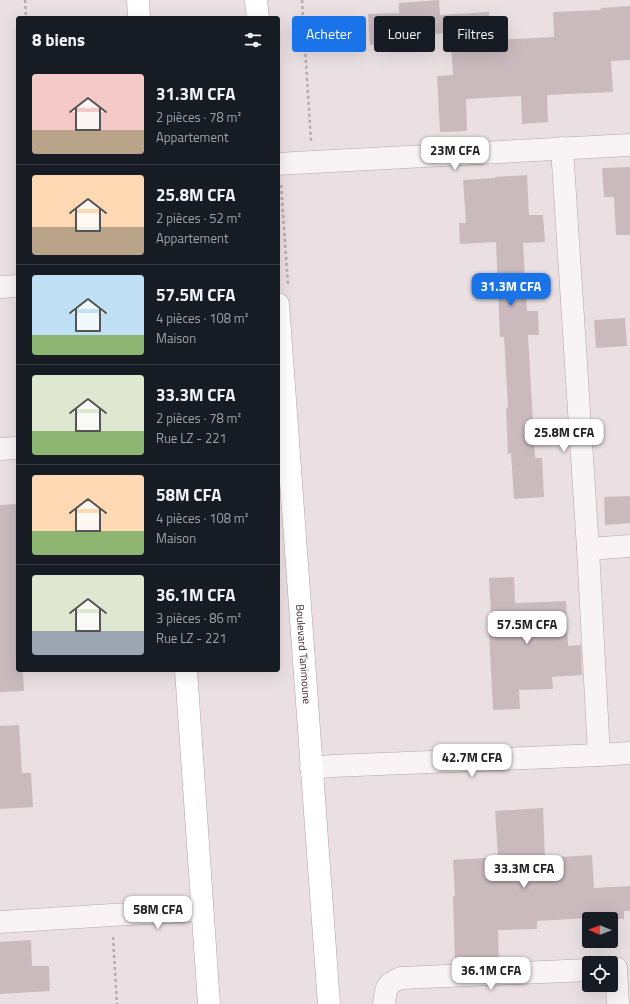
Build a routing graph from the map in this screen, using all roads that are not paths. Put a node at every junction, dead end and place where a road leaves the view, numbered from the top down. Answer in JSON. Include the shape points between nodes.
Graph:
{"nodes":[{"id":1,"x":138,"y":0,"type":"edge"},
{"id":2,"x":256,"y":0,"type":"edge"},
{"id":3,"x":139,"y":16,"type":"edge"},
{"id":4,"x":258,"y":16,"type":"edge"},
{"id":5,"x":630,"y":146,"type":"edge"},
{"id":6,"x":562,"y":148,"type":"junction"},
{"id":7,"x":280,"y":164,"type":"edge"},
{"id":8,"x":16,"y":286,"type":"edge"},
{"id":9,"x":0,"y":287,"type":"edge"},
{"id":10,"x":280,"y":332,"type":"edge"},
{"id":11,"x":16,"y":448,"type":"edge"},
{"id":12,"x":0,"y":449,"type":"edge"},
{"id":13,"x":630,"y":546,"type":"edge"},
{"id":14,"x":588,"y":549,"type":"junction"},
{"id":15,"x":186,"y":672,"type":"edge"},
{"id":16,"x":630,"y":753,"type":"edge"},
{"id":17,"x":599,"y":755,"type":"junction"},
{"id":18,"x":311,"y":768,"type":"junction"},
{"id":19,"x":202,"y":910,"type":"junction"},
{"id":20,"x":0,"y":922,"type":"edge"},
{"id":21,"x":619,"y":968,"type":"edge"},
{"id":22,"x":582,"y":970,"type":"edge"},
{"id":23,"x":209,"y":1004,"type":"edge"},
{"id":24,"x":329,"y":1004,"type":"edge"},
{"id":25,"x":384,"y":1004,"type":"edge"},
{"id":26,"x":618,"y":1004,"type":"edge"}],
"edges":[{"from":1,"to":3,"type":"main road"},
{"from":2,"to":4,"type":"main road"},
{"from":5,"to":6,"type":"street"},
{"from":6,"to":7,"type":"street"},
{"from":6,"to":14,"type":"street"},
{"from":8,"to":9,"type":"street"},
{"from":10,"to":18,"type":"main road","name":"Boulevard Tanimoune"},
{"from":11,"to":12,"type":"street"},
{"from":13,"to":14,"type":"street"},
{"from":14,"to":17,"type":"street"},
{"from":15,"to":19,"type":"main road"},
{"from":16,"to":17,"type":"street"},
{"from":17,"to":18,"type":"street"},
{"from":18,"to":24,"type":"main road","name":"Boulevard Tanimoune"},
{"from":19,"to":20,"type":"street"},
{"from":19,"to":23,"type":"main road"},
{"from":21,"to":26,"type":"street"},
{"from":22,"to":25,"type":"street","via":[[400,978],[392,982],[386,990]]}]}
